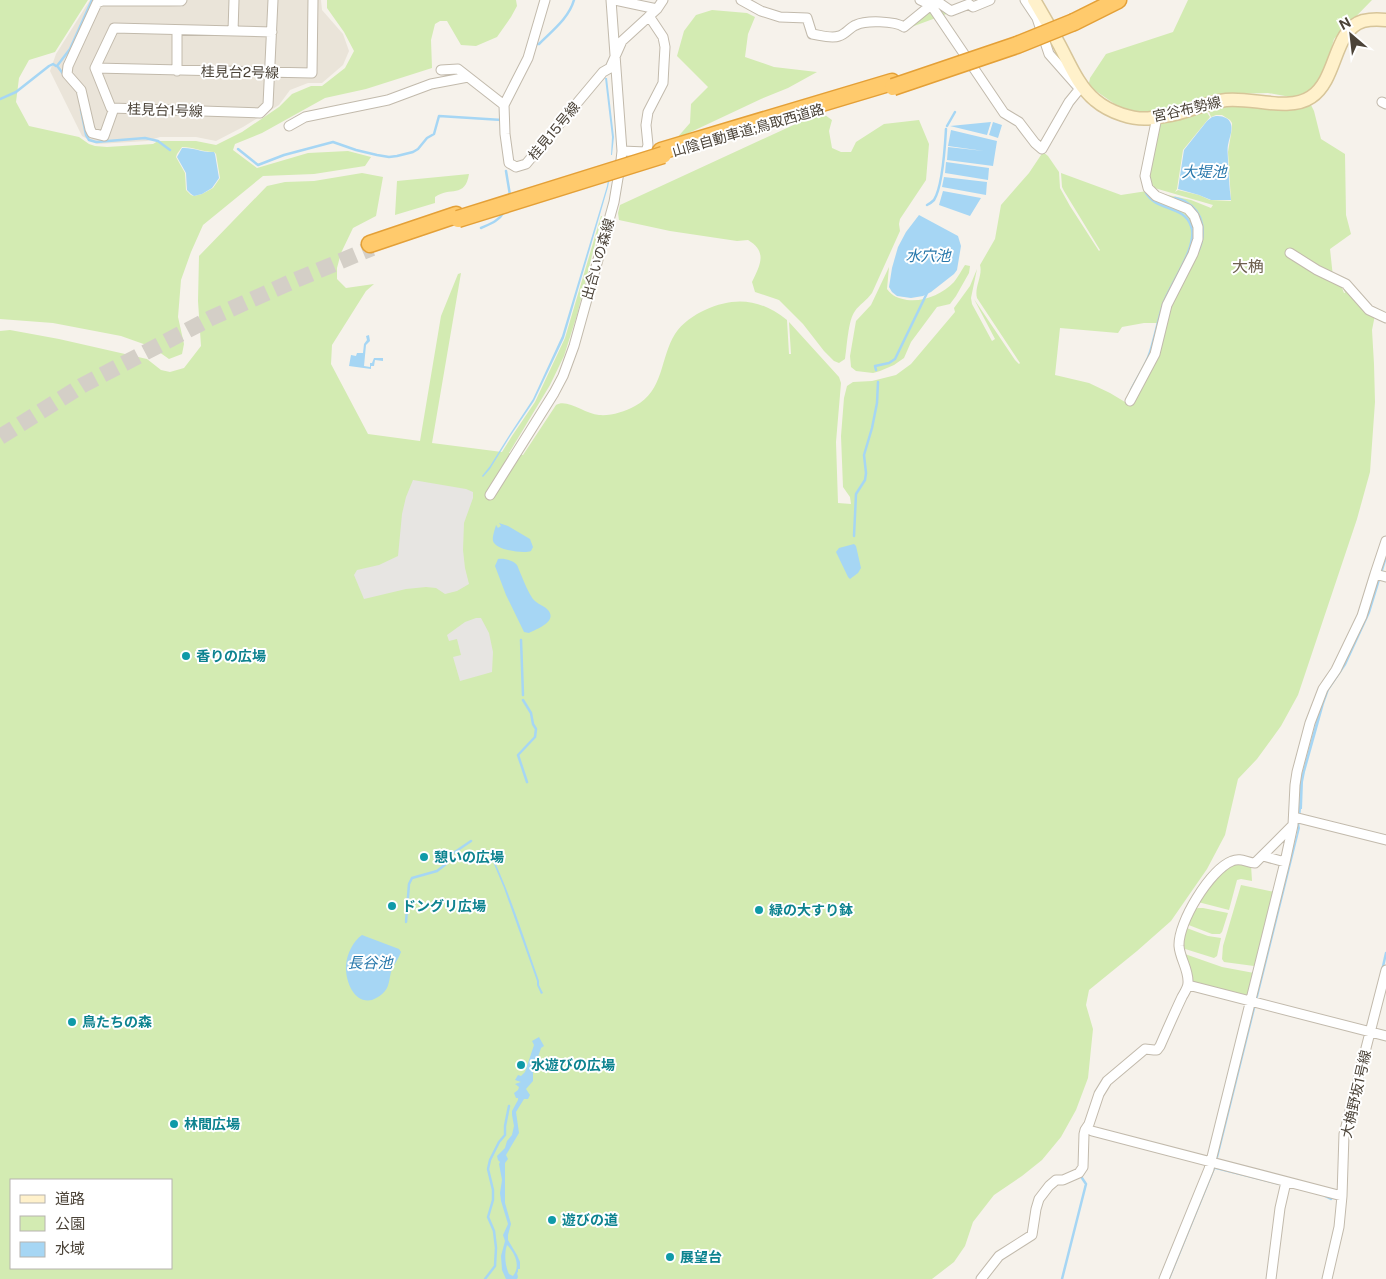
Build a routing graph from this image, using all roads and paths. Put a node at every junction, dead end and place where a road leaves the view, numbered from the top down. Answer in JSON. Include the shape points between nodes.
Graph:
{"nodes":[{"id":1,"x":182,"y":0,"type":"edge"},
{"id":2,"x":234,"y":0,"type":"edge"},
{"id":3,"x":273,"y":0,"type":"edge"},
{"id":4,"x":313,"y":0,"type":"edge"},
{"id":5,"x":545,"y":0,"type":"edge"},
{"id":6,"x":611,"y":0,"type":"edge"},
{"id":7,"x":616,"y":0,"type":"edge"},
{"id":8,"x":663,"y":0,"type":"edge"},
{"id":9,"x":742,"y":0,"type":"edge"},
{"id":10,"x":920,"y":0,"type":"edge"},
{"id":11,"x":990,"y":0,"type":"edge"},
{"id":12,"x":1025,"y":0,"type":"edge"},
{"id":13,"x":1034,"y":0,"type":"edge"},
{"id":14,"x":1107,"y":0,"type":"edge"},
{"id":15,"x":1118,"y":0,"type":"edge"},
{"id":16,"x":936,"y":3,"type":"edge"},
{"id":17,"x":657,"y":9,"type":"junction"},
{"id":18,"x":649,"y":16,"type":"junction"},
{"id":19,"x":1073,"y":19,"type":"junction"},
{"id":20,"x":1386,"y":20,"type":"edge"},
{"id":21,"x":177,"y":30,"type":"junction"},
{"id":22,"x":233,"y":31,"type":"junction"},
{"id":23,"x":272,"y":32,"type":"junction"},
{"id":24,"x":614,"y":58,"type":"junction"},
{"id":25,"x":95,"y":68,"type":"junction"},
{"id":26,"x":441,"y":70,"type":"dead end"},
{"id":27,"x":176,"y":71,"type":"junction"},
{"id":28,"x":270,"y":73,"type":"junction"},
{"id":29,"x":468,"y":77,"type":"junction"},
{"id":30,"x":1081,"y":88,"type":"junction"},
{"id":31,"x":504,"y":105,"type":"junction"},
{"id":32,"x":114,"y":108,"type":"junction"},
{"id":33,"x":1157,"y":117,"type":"junction"},
{"id":34,"x":289,"y":126,"type":"dead end"},
{"id":35,"x":622,"y":151,"type":"junction"},
{"id":36,"x":657,"y":153,"type":"junction"},
{"id":37,"x":371,"y":246,"type":"tunnel mouth"},
{"id":38,"x":1290,"y":253,"type":"dead end"},
{"id":39,"x":1340,"y":281,"type":"junction"},
{"id":40,"x":1345,"y":292,"type":"dead end"},
{"id":41,"x":1386,"y":318,"type":"edge"},
{"id":42,"x":1130,"y":401,"type":"dead end"},
{"id":43,"x":490,"y":495,"type":"dead end"},
{"id":44,"x":1386,"y":541,"type":"edge"},
{"id":45,"x":1375,"y":574,"type":"junction"},
{"id":46,"x":1386,"y":576,"type":"edge"},
{"id":47,"x":1293,"y":821,"type":"junction"},
{"id":48,"x":1386,"y":840,"type":"edge"},
{"id":49,"x":1263,"y":856,"type":"junction"},
{"id":50,"x":1285,"y":862,"type":"junction"},
{"id":51,"x":1386,"y":970,"type":"edge"},
{"id":52,"x":1188,"y":985,"type":"junction"},
{"id":53,"x":1251,"y":1001,"type":"junction"},
{"id":54,"x":1371,"y":1032,"type":"junction"},
{"id":55,"x":1386,"y":1036,"type":"edge"},
{"id":56,"x":1092,"y":1131,"type":"dead end"},
{"id":57,"x":1210,"y":1161,"type":"junction"},
{"id":58,"x":1286,"y":1182,"type":"junction"},
{"id":59,"x":1342,"y":1196,"type":"junction"},
{"id":60,"x":981,"y":1279,"type":"edge"},
{"id":61,"x":1164,"y":1279,"type":"edge"},
{"id":62,"x":1271,"y":1279,"type":"edge"},
{"id":63,"x":1327,"y":1279,"type":"edge"}],
"edges":[{"from":1,"to":32,"type":"street","via":[[102,0],[96,3],[67,74],[81,90],[92,133],[104,136]]},
{"from":2,"to":22,"type":"street"},
{"from":3,"to":23,"type":"street","name":"桂見台1号線"},
{"from":4,"to":28,"type":"street","name":"桂見台2号線","via":[[312,74]]},
{"from":5,"to":31,"type":"street","name":"桂見15号線","via":[[528,58]]},
{"from":6,"to":24,"type":"street","name":"出合いの森線"},
{"from":7,"to":17,"type":"street"},
{"from":8,"to":17,"type":"street","name":"桂見15号線"},
{"from":9,"to":16,"type":"street","via":[[780,17],[806,18],[812,34],[837,37],[859,24],[878,22],[904,27]]},
{"from":10,"to":16,"type":"street"},
{"from":11,"to":16,"type":"street","via":[[951,11]]},
{"from":12,"to":30,"type":"street","via":[[1037,18],[1050,54]]},
{"from":13,"to":30,"type":"street","name":"宮谷布勢線"},
{"from":14,"to":19,"type":"highway","name":"山陰自動車道;鳥取西道路"},
{"from":15,"to":19,"type":"highway","name":"山陰自動車道;鳥取西道路"},
{"from":16,"to":30,"type":"street","via":[[1004,113],[1019,122],[1042,149],[1069,102]]},
{"from":17,"to":18,"type":"street","name":"桂見15号線"},
{"from":18,"to":24,"type":"street","name":"桂見15号線","via":[[622,41]]},
{"from":18,"to":36,"type":"street","via":[[663,37],[665,47],[663,83],[648,112],[646,125],[648,145]]},
{"from":19,"to":36,"type":"highway","name":"山陰自動車道;鳥取西道路","via":[[892,84]]},
{"from":20,"to":33,"type":"street","name":"宮谷布勢線","via":[[1362,21],[1352,28],[1340,44],[1322,87],[1298,103],[1227,100]]},
{"from":21,"to":22,"type":"street"},
{"from":21,"to":25,"type":"street","via":[[114,28]]},
{"from":21,"to":27,"type":"street"},
{"from":22,"to":23,"type":"street"},
{"from":23,"to":28,"type":"street","name":"桂見台1号線"},
{"from":24,"to":31,"type":"street","name":"桂見15号線","via":[[610,68],[603,72],[526,164],[516,167],[509,163]]},
{"from":24,"to":35,"type":"street","name":"出合いの森線"},
{"from":25,"to":27,"type":"street","name":"桂見台2号線"},
{"from":25,"to":32,"type":"street","name":"桂見台1号線","via":[[111,108]]},
{"from":26,"to":29,"type":"street","via":[[458,69]]},
{"from":27,"to":28,"type":"street","name":"桂見台2号線"},
{"from":28,"to":32,"type":"street","name":"桂見台1号線","via":[[268,105],[260,113]]},
{"from":29,"to":31,"type":"street"},
{"from":29,"to":34,"type":"street","via":[[431,84],[388,100],[305,117]]},
{"from":30,"to":33,"type":"street","name":"宮谷布勢線","via":[[1094,100],[1116,112],[1141,118]]},
{"from":33,"to":42,"type":"street","via":[[1145,176],[1148,188],[1156,196],[1188,209],[1198,227],[1198,239],[1167,305],[1155,354]]},
{"from":35,"to":36,"type":"street"},
{"from":35,"to":43,"type":"street","name":"出合いの森線","via":[[614,202],[563,376]]},
{"from":36,"to":37,"type":"highway","name":"山陰自動車道;鳥取西道路","bridge":true},
{"from":38,"to":39,"type":"street"},
{"from":39,"to":40,"type":"street"},
{"from":39,"to":41,"type":"street","via":[[1369,310]]},
{"from":44,"to":45,"type":"street"},
{"from":45,"to":46,"type":"street"},
{"from":45,"to":47,"type":"street","via":[[1362,616],[1317,702],[1297,772]]},
{"from":47,"to":48,"type":"street"},
{"from":47,"to":49,"type":"street"},
{"from":47,"to":50,"type":"street"},
{"from":49,"to":50,"type":"street"},
{"from":49,"to":52,"type":"street","via":[[1255,863],[1239,859],[1226,864],[1212,877],[1187,915],[1179,945]]},
{"from":50,"to":53,"type":"street"},
{"from":51,"to":54,"type":"street","name":"大桷野坂1号線"},
{"from":52,"to":53,"type":"street"},
{"from":52,"to":60,"type":"street","via":[[1157,1050],[1145,1049],[1107,1081],[1099,1094],[1085,1130],[1080,1173],[1052,1183],[1039,1200],[1032,1235],[999,1256]]},
{"from":53,"to":54,"type":"street"},
{"from":53,"to":57,"type":"street"},
{"from":54,"to":55,"type":"street"},
{"from":54,"to":59,"type":"street","name":"大桷野坂1号線","via":[[1344,1134]]},
{"from":56,"to":57,"type":"street"},
{"from":57,"to":58,"type":"street"},
{"from":57,"to":61,"type":"street"},
{"from":58,"to":59,"type":"street"},
{"from":58,"to":62,"type":"street"},
{"from":59,"to":63,"type":"street","name":"大桷野坂1号線","via":[[1339,1227]]}]}
